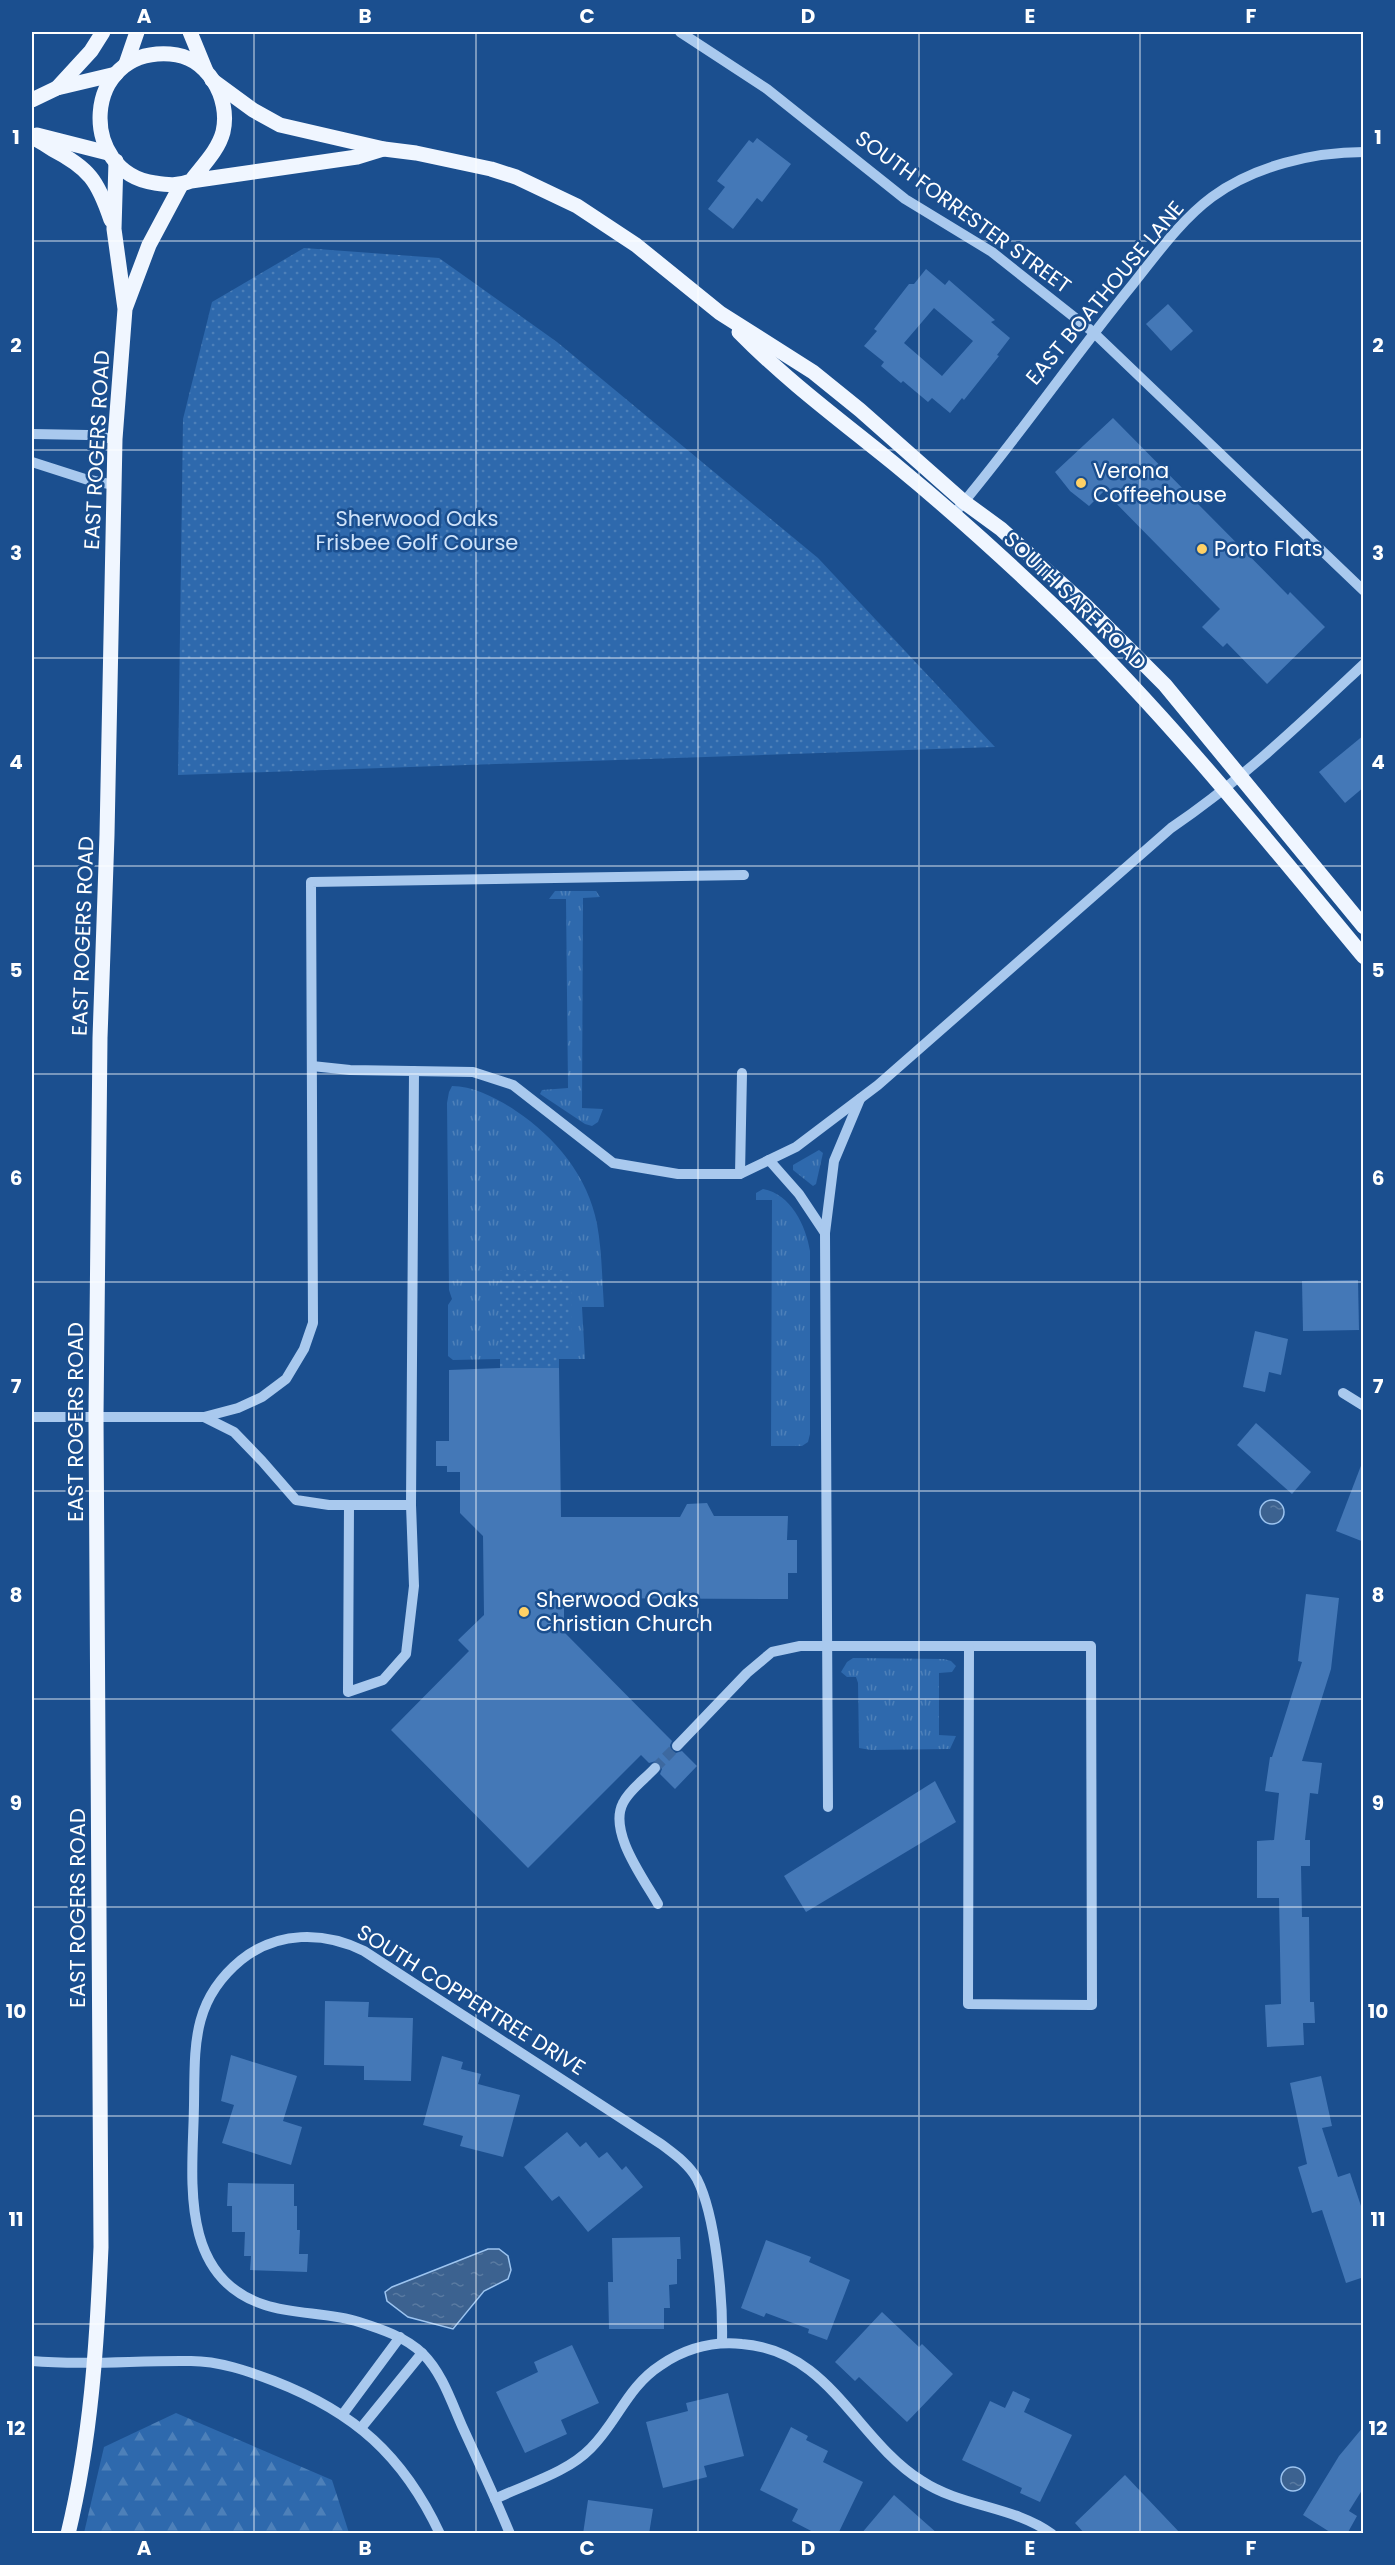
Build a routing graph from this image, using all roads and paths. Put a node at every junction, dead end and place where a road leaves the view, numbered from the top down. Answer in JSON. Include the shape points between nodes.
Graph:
{"nodes":[{"id":1,"x":103,"y":32,"type":"edge"},
{"id":2,"x":137,"y":32,"type":"edge"},
{"id":3,"x":190,"y":32,"type":"edge"},
{"id":4,"x":680,"y":32,"type":"edge"},
{"id":5,"x":121,"y":69,"type":"junction"},
{"id":6,"x":209,"y":75,"type":"junction"},
{"id":7,"x":57,"y":88,"type":"junction"},
{"id":8,"x":32,"y":100,"type":"edge"},
{"id":9,"x":32,"y":136,"type":"edge"},
{"id":10,"x":384,"y":149,"type":"junction"},
{"id":11,"x":1364,"y":152,"type":"edge"},
{"id":12,"x":112,"y":157,"type":"junction"},
{"id":13,"x":186,"y":183,"type":"junction"},
{"id":14,"x":114,"y":229,"type":"junction"},
{"id":15,"x":125,"y":309,"type":"junction"},
{"id":16,"x":720,"y":313,"type":"junction"},
{"id":17,"x":1094,"y":332,"type":"junction"},
{"id":18,"x":32,"y":434,"type":"edge"},
{"id":19,"x":115,"y":439,"type":"junction"},
{"id":20,"x":32,"y":462,"type":"edge"},
{"id":21,"x":114,"y":485,"type":"junction"},
{"id":22,"x":964,"y":502,"type":"junction"},
{"id":23,"x":953,"y":515,"type":"junction"},
{"id":24,"x":1364,"y":591,"type":"edge"},
{"id":25,"x":1364,"y":664,"type":"edge"},
{"id":26,"x":1240,"y":777,"type":"junction"},
{"id":27,"x":1225,"y":789,"type":"junction"},
{"id":28,"x":744,"y":875,"type":"dead end"},
{"id":29,"x":1364,"y":927,"type":"edge"},
{"id":30,"x":1364,"y":957,"type":"edge"},
{"id":31,"x":312,"y":1066,"type":"junction"},
{"id":32,"x":414,"y":1071,"type":"junction"},
{"id":33,"x":742,"y":1073,"type":"dead end"},
{"id":34,"x":861,"y":1098,"type":"junction"},
{"id":35,"x":769,"y":1160,"type":"junction"},
{"id":36,"x":740,"y":1174,"type":"junction"},
{"id":37,"x":825,"y":1233,"type":"junction"},
{"id":38,"x":1343,"y":1393,"type":"dead end"},
{"id":39,"x":1364,"y":1406,"type":"edge"},
{"id":40,"x":96,"y":1416,"type":"junction"},
{"id":41,"x":32,"y":1417,"type":"edge"},
{"id":42,"x":204,"y":1417,"type":"junction"},
{"id":43,"x":349,"y":1505,"type":"junction"},
{"id":44,"x":411,"y":1505,"type":"junction"},
{"id":45,"x":828,"y":1645,"type":"junction"},
{"id":46,"x":969,"y":1646,"type":"junction"},
{"id":47,"x":677,"y":1746,"type":"tunnel mouth"},
{"id":48,"x":655,"y":1768,"type":"tunnel mouth"},
{"id":49,"x":828,"y":1807,"type":"dead end"},
{"id":50,"x":658,"y":1904,"type":"dead end"},
{"id":51,"x":400,"y":2337,"type":"junction"},
{"id":52,"x":722,"y":2342,"type":"junction"},
{"id":53,"x":422,"y":2353,"type":"junction"},
{"id":54,"x":32,"y":2361,"type":"edge"},
{"id":55,"x":96,"y":2363,"type":"junction"},
{"id":56,"x":343,"y":2414,"type":"junction"},
{"id":57,"x":361,"y":2428,"type":"junction"},
{"id":58,"x":495,"y":2499,"type":"junction"},
{"id":59,"x":68,"y":2534,"type":"edge"},
{"id":60,"x":440,"y":2534,"type":"edge"},
{"id":61,"x":510,"y":2534,"type":"edge"},
{"id":62,"x":1053,"y":2534,"type":"edge"}],
"edges":[{"from":1,"to":7,"type":"main road"},
{"from":2,"to":5,"type":"main road"},
{"from":3,"to":6,"type":"main road"},
{"from":4,"to":17,"type":"street","name":"SOUTH FORRESTER STREET","via":[[767,88],[905,199],[992,252]]},
{"from":5,"to":6,"type":"main road","via":[[141,56],[176,54]]},
{"from":5,"to":7,"type":"main road"},
{"from":5,"to":12,"type":"main road","via":[[102,97],[99,117]]},
{"from":6,"to":10,"type":"main road","name":"SOUTH SARE ROAD","via":[[253,110],[280,124]]},
{"from":6,"to":13,"type":"main road","via":[[222,99],[222,133],[216,148]]},
{"from":7,"to":8,"type":"main road"},
{"from":9,"to":12,"type":"main road"},
{"from":9,"to":14,"type":"main road","via":[[86,170],[102,196]]},
{"from":10,"to":13,"type":"main road","name":"SOUTH SARE ROAD","via":[[357,157]]},
{"from":10,"to":16,"type":"main road","name":"SOUTH SARE ROAD","via":[[491,169],[577,206],[636,245]]},
{"from":11,"to":17,"type":"street","name":"EAST BOATHOUSE LANE","via":[[1302,158],[1246,177],[1212,197],[1178,229]]},
{"from":12,"to":13,"type":"main road","via":[[128,174],[147,182]]},
{"from":12,"to":14,"type":"main road","name":"EAST ROGERS ROAD"},
{"from":13,"to":15,"type":"main road","name":"EAST ROGERS ROAD","via":[[149,245]]},
{"from":14,"to":15,"type":"main road","name":"EAST ROGERS ROAD"},
{"from":15,"to":19,"type":"main road","name":"EAST ROGERS ROAD"},
{"from":16,"to":22,"type":"main road","name":"SOUTH SARE ROAD","via":[[813,372]]},
{"from":16,"to":23,"type":"main road","name":"SOUTH SARE ROAD","via":[[775,368]]},
{"from":17,"to":22,"type":"street","name":"EAST BOATHOUSE LANE"},
{"from":17,"to":24,"type":"street","name":"SOUTH FORRESTER STREET"},
{"from":18,"to":19,"type":"street"},
{"from":19,"to":21,"type":"main road","name":"EAST ROGERS ROAD"},
{"from":20,"to":21,"type":"street"},
{"from":21,"to":40,"type":"main road","name":"EAST ROGERS ROAD","via":[[100,1038]]},
{"from":22,"to":23,"type":"street","name":"EAST BOATHOUSE LANE"},
{"from":22,"to":26,"type":"main road","name":"SOUTH SARE ROAD","via":[[1001,529],[1086,606],[1157,677]]},
{"from":23,"to":27,"type":"main road","name":"SOUTH SARE ROAD","via":[[1143,696]]},
{"from":25,"to":26,"type":"street"},
{"from":26,"to":27,"type":"street"},
{"from":26,"to":29,"type":"main road","name":"SOUTH SARE ROAD"},
{"from":27,"to":30,"type":"main road","name":"SOUTH SARE ROAD"},
{"from":27,"to":34,"type":"street","via":[[1172,828]]},
{"from":28,"to":31,"type":"street","via":[[311,882]]},
{"from":31,"to":32,"type":"street"},
{"from":31,"to":42,"type":"street","via":[[313,1323],[286,1379],[262,1397]]},
{"from":32,"to":36,"type":"street","via":[[473,1072],[513,1084],[613,1163],[678,1174]]},
{"from":32,"to":44,"type":"street"},
{"from":33,"to":36,"type":"street"},
{"from":34,"to":35,"type":"street","via":[[796,1147]]},
{"from":34,"to":37,"type":"street","via":[[834,1161]]},
{"from":35,"to":36,"type":"street"},
{"from":35,"to":37,"type":"street","via":[[799,1194]]},
{"from":37,"to":45,"type":"street"},
{"from":38,"to":39,"type":"street"},
{"from":40,"to":41,"type":"street"},
{"from":40,"to":42,"type":"street"},
{"from":40,"to":55,"type":"main road","name":"EAST ROGERS ROAD","via":[[101,2247]]},
{"from":42,"to":43,"type":"street","via":[[234,1432],[296,1500]]},
{"from":43,"to":44,"type":"street"},
{"from":43,"to":44,"type":"street","via":[[348,1692],[383,1680],[406,1654],[414,1586]]},
{"from":45,"to":46,"type":"street"},
{"from":45,"to":47,"type":"street","via":[[772,1652]]},
{"from":45,"to":49,"type":"street"},
{"from":46,"to":46,"type":"street","via":[[968,2004],[1092,2005],[1091,1646]]},
{"from":48,"to":50,"type":"street","via":[[623,1802],[618,1824],[627,1851]]},
{"from":51,"to":52,"type":"street","name":"SOUTH COPPERTREE DRIVE","via":[[345,2318],[285,2309],[248,2298],[220,2276],[200,2242],[193,2194],[195,2043],[199,2020],[204,2004],[226,1973],[262,1946],[309,1936],[330,1938],[364,1951],[677,2157],[696,2178],[710,2220],[723,2313]]},
{"from":51,"to":53,"type":"street","name":"SOUTH COPPERTREE DRIVE"},
{"from":51,"to":56,"type":"street"},
{"from":52,"to":58,"type":"street","via":[[691,2349],[661,2364],[634,2386],[603,2435],[580,2458]]},
{"from":52,"to":62,"type":"street","via":[[765,2347],[794,2357],[923,2482],[1017,2516]]},
{"from":53,"to":57,"type":"street"},
{"from":53,"to":58,"type":"street","name":"SOUTH COPPERTREE DRIVE","via":[[443,2382]]},
{"from":54,"to":55,"type":"street"},
{"from":55,"to":56,"type":"street","via":[[193,2361],[227,2366],[309,2395]]},
{"from":55,"to":59,"type":"main road","name":"EAST ROGERS ROAD","via":[[82,2469]]},
{"from":56,"to":57,"type":"street"},
{"from":57,"to":60,"type":"street","via":[[400,2468]]},
{"from":58,"to":61,"type":"street","name":"SOUTH COPPERTREE DRIVE"}]}
